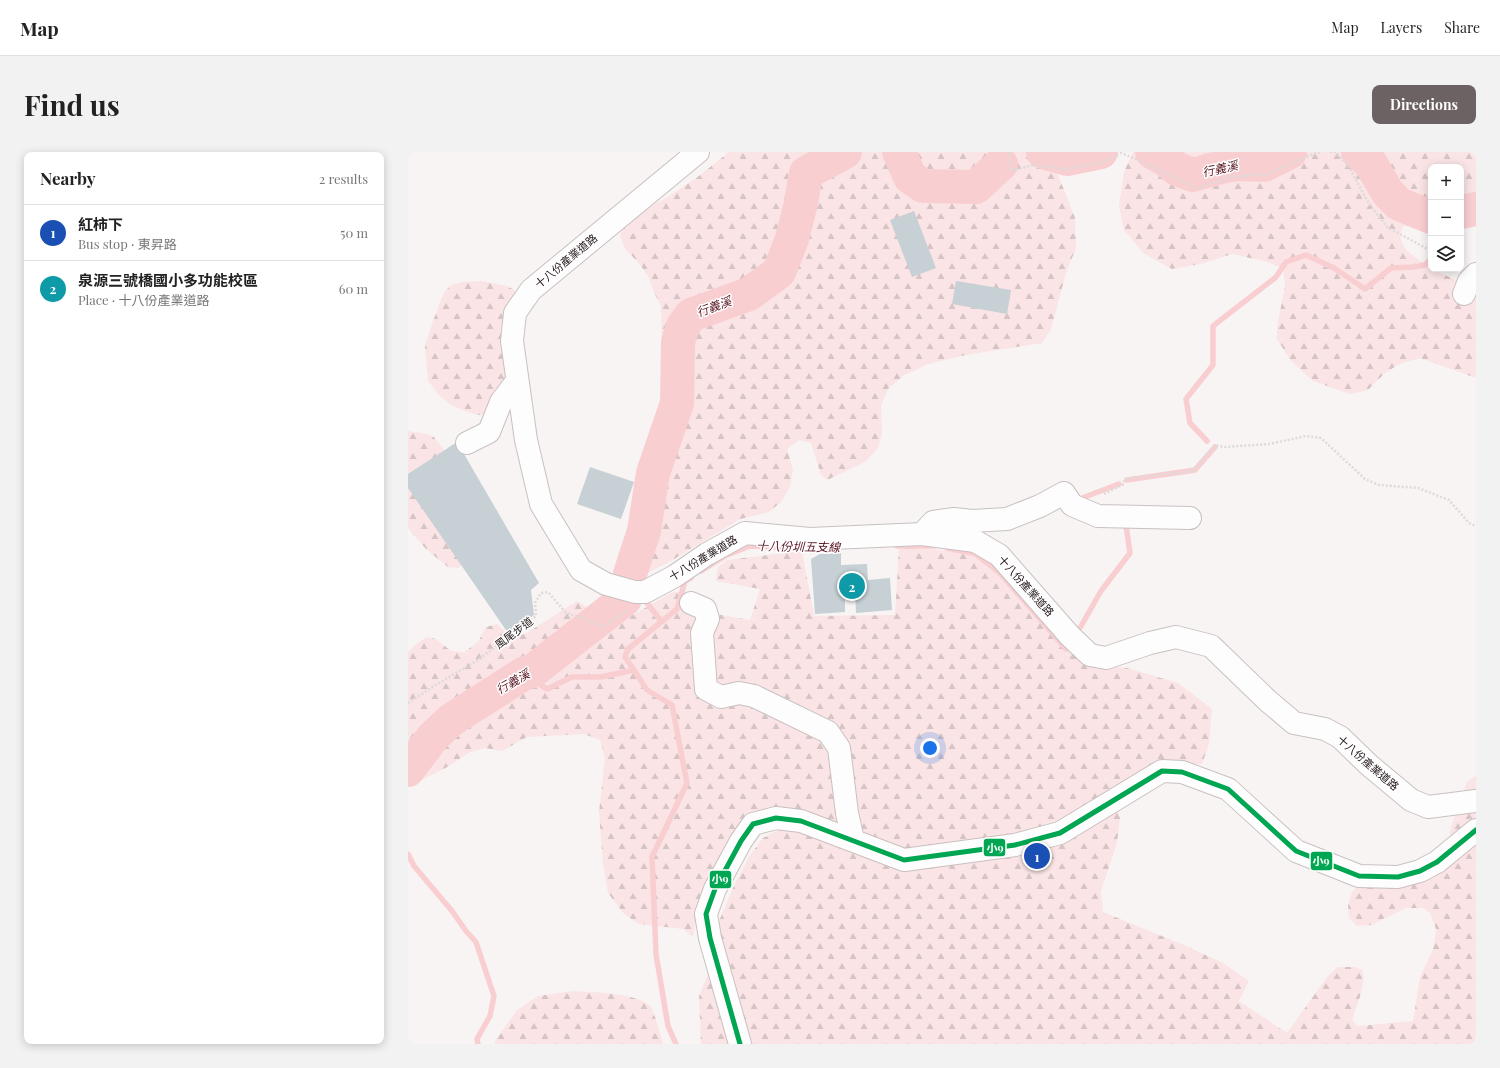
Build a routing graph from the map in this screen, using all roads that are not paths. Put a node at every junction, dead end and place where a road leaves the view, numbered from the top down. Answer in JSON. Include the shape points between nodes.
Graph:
{"nodes":[{"id":1,"x":698,"y":152,"type":"edge"},
{"id":2,"x":1476,"y":274,"type":"edge"},
{"id":3,"x":1464,"y":294,"type":"dead end"},
{"id":4,"x":517,"y":381,"type":"junction"},
{"id":5,"x":467,"y":442,"type":"dead end"},
{"id":6,"x":1190,"y":518,"type":"dead end"},
{"id":7,"x":922,"y":534,"type":"junction"},
{"id":8,"x":691,"y":604,"type":"dead end"},
{"id":9,"x":1476,"y":801,"type":"edge"},
{"id":10,"x":1476,"y":830,"type":"edge"},
{"id":11,"x":853,"y":840,"type":"junction"},
{"id":12,"x":740,"y":1044,"type":"edge"}],
"edges":[{"from":1,"to":4,"type":"street","name":"十八份產業道路","via":[[531,290],[515,313],[512,341]]},
{"from":2,"to":3,"type":"street","via":[[1469,281]]},
{"from":4,"to":5,"type":"street","via":[[501,402],[489,432]]},
{"from":4,"to":7,"type":"street","name":"十八份產業道路","via":[[526,440],[541,504],[581,570],[606,584],[635,592],[645,592],[745,533],[810,539]]},
{"from":6,"to":7,"type":"street","via":[[1098,516],[1072,506],[1064,493],[1007,519],[954,519],[933,522]]},
{"from":7,"to":9,"type":"street","name":"十八份產業道路","via":[[975,542],[999,555],[1070,636],[1090,655],[1106,658],[1176,637],[1211,646],[1294,723],[1325,729],[1340,737],[1411,800],[1428,807]]},
{"from":8,"to":11,"type":"street","via":[[705,609],[708,619],[702,633],[706,689],[721,696],[739,693],[754,696],[828,732],[839,748]]},
{"from":10,"to":11,"type":"street","via":[[1437,862],[1420,870],[1398,877],[1359,876],[1296,851],[1228,789],[1182,772],[1162,771],[1060,833],[1015,845],[904,860]]},
{"from":11,"to":12,"type":"street","via":[[801,821],[776,818],[754,824],[741,841],[715,889],[706,914],[710,938]]}]}
